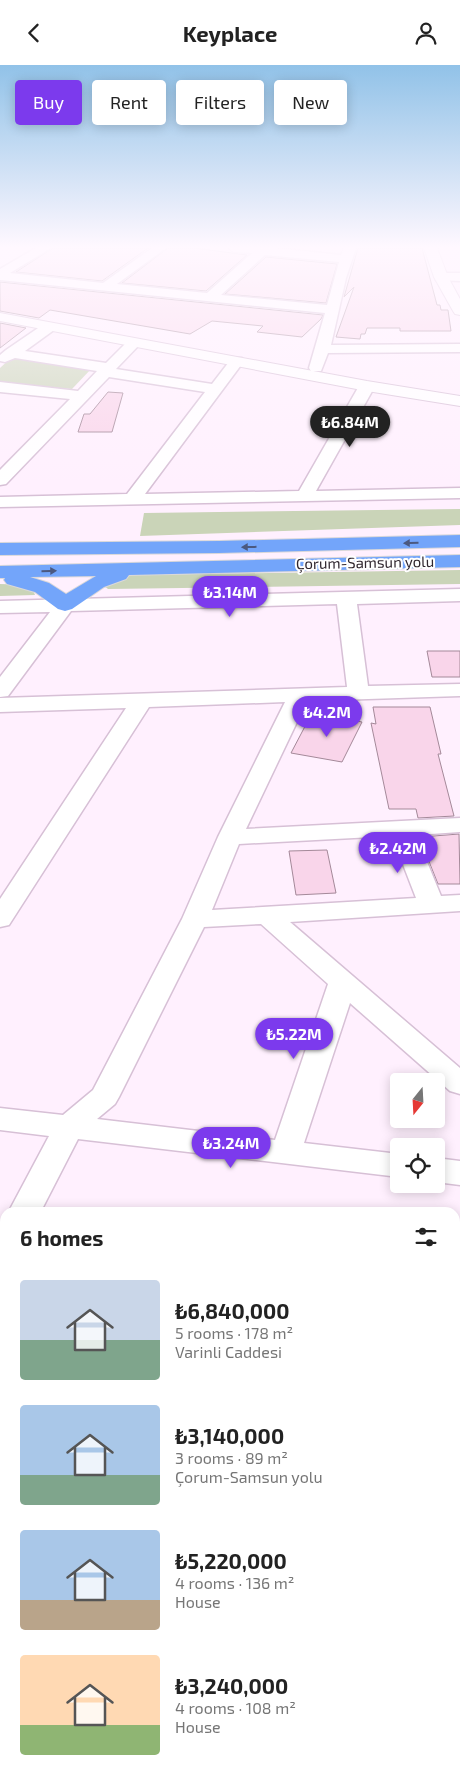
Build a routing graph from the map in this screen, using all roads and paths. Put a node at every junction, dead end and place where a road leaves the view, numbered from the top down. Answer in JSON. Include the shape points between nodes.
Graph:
{"nodes":[{"id":1,"x":48,"y":328,"type":"edge"},
{"id":2,"x":54,"y":328,"type":"edge"},
{"id":3,"x":94,"y":328,"type":"edge"},
{"id":4,"x":327,"y":328,"type":"edge"},
{"id":5,"x":134,"y":343,"type":"junction"},
{"id":6,"x":323,"y":349,"type":"junction"},
{"id":7,"x":460,"y":349,"type":"edge"},
{"id":8,"x":6,"y":358,"type":"edge"},
{"id":9,"x":237,"y":361,"type":"junction"},
{"id":10,"x":316,"y":368,"type":"junction"},
{"id":11,"x":106,"y":370,"type":"junction"},
{"id":12,"x":367,"y":386,"type":"junction"},
{"id":13,"x":0,"y":387,"type":"edge"},
{"id":14,"x":215,"y":389,"type":"junction"},
{"id":15,"x":460,"y":395,"type":"edge"},
{"id":16,"x":82,"y":396,"type":"junction"},
{"id":17,"x":460,"y":401,"type":"edge"},
{"id":18,"x":0,"y":480,"type":"edge"},
{"id":19,"x":460,"y":493,"type":"edge"},
{"id":20,"x":306,"y":495,"type":"junction"},
{"id":21,"x":132,"y":499,"type":"junction"},
{"id":22,"x":0,"y":501,"type":"edge"},
{"id":23,"x":460,"y":541,"type":"edge"},
{"id":24,"x":0,"y":549,"type":"edge"},
{"id":25,"x":460,"y":561,"type":"edge"},
{"id":26,"x":142,"y":569,"type":"junction"},
{"id":27,"x":0,"y":572,"type":"edge"},
{"id":28,"x":0,"y":577,"type":"edge"},
{"id":29,"x":460,"y":595,"type":"edge"},
{"id":30,"x":346,"y":598,"type":"junction"},
{"id":31,"x":65,"y":605,"type":"junction"},
{"id":32,"x":0,"y":607,"type":"edge"},
{"id":33,"x":460,"y":690,"type":"edge"},
{"id":34,"x":0,"y":691,"type":"edge"},
{"id":35,"x":358,"y":692,"type":"junction"},
{"id":36,"x":299,"y":695,"type":"junction"},
{"id":37,"x":141,"y":702,"type":"junction"},
{"id":38,"x":0,"y":705,"type":"edge"},
{"id":39,"x":460,"y":825,"type":"edge"},
{"id":40,"x":401,"y":829,"type":"junction"},
{"id":41,"x":230,"y":837,"type":"junction"},
{"id":42,"x":460,"y":903,"type":"edge"},
{"id":43,"x":432,"y":905,"type":"junction"},
{"id":44,"x":267,"y":916,"type":"junction"},
{"id":45,"x":0,"y":919,"type":"edge"},
{"id":46,"x":195,"y":919,"type":"junction"},
{"id":47,"x":343,"y":982,"type":"junction"},
{"id":48,"x":459,"y":1081,"type":"edge"},
{"id":49,"x":0,"y":1119,"type":"edge"},
{"id":50,"x":69,"y":1127,"type":"junction"},
{"id":51,"x":286,"y":1152,"type":"junction"},
{"id":52,"x":390,"y":1165,"type":"edge"},
{"id":53,"x":445,"y":1171,"type":"edge"},
{"id":54,"x":460,"y":1173,"type":"edge"},
{"id":55,"x":27,"y":1207,"type":"edge"}],
"edges":[{"from":1,"to":8,"type":"street"},
{"from":2,"to":5,"type":"street"},
{"from":3,"to":10,"type":"street"},
{"from":4,"to":6,"type":"street"},
{"from":5,"to":9,"type":"street"},
{"from":5,"to":11,"type":"street"},
{"from":6,"to":7,"type":"street"},
{"from":6,"to":10,"type":"street"},
{"from":8,"to":11,"type":"street"},
{"from":9,"to":12,"type":"street"},
{"from":9,"to":14,"type":"street"},
{"from":10,"to":15,"type":"street"},
{"from":11,"to":14,"type":"street"},
{"from":11,"to":16,"type":"street"},
{"from":12,"to":17,"type":"street"},
{"from":12,"to":20,"type":"street"},
{"from":13,"to":16,"type":"street"},
{"from":14,"to":21,"type":"street"},
{"from":16,"to":18,"type":"street"},
{"from":19,"to":20,"type":"street"},
{"from":20,"to":21,"type":"street"},
{"from":21,"to":22,"type":"street"},
{"from":23,"to":24,"type":"highway","name":"Çorum-Samsun yolu","one_way":true},
{"from":25,"to":26,"type":"highway","name":"Çorum-Samsun yolu"},
{"from":27,"to":26,"type":"highway","name":"Çorum-Samsun yolu","one_way":true},
{"from":26,"to":31,"type":"highway","via":[[104,579]]},
{"from":28,"to":31,"type":"highway","via":[[35,584],[53,592]]},
{"from":29,"to":30,"type":"street"},
{"from":30,"to":31,"type":"street"},
{"from":30,"to":35,"type":"street"},
{"from":31,"to":32,"type":"street"},
{"from":31,"to":34,"type":"street"},
{"from":33,"to":35,"type":"street"},
{"from":35,"to":36,"type":"street"},
{"from":36,"to":37,"type":"street"},
{"from":36,"to":41,"type":"street"},
{"from":37,"to":38,"type":"street"},
{"from":37,"to":45,"type":"street"},
{"from":39,"to":40,"type":"street"},
{"from":40,"to":41,"type":"street"},
{"from":40,"to":43,"type":"street"},
{"from":41,"to":46,"type":"street"},
{"from":42,"to":43,"type":"street"},
{"from":43,"to":44,"type":"street"},
{"from":44,"to":46,"type":"street"},
{"from":44,"to":47,"type":"street"},
{"from":46,"to":50,"type":"street","via":[[104,1097]]},
{"from":47,"to":48,"type":"street"},
{"from":47,"to":51,"type":"street"},
{"from":49,"to":50,"type":"street"},
{"from":50,"to":51,"type":"street"},
{"from":50,"to":55,"type":"street"},
{"from":51,"to":52,"type":"street"},
{"from":53,"to":54,"type":"street"}]}
